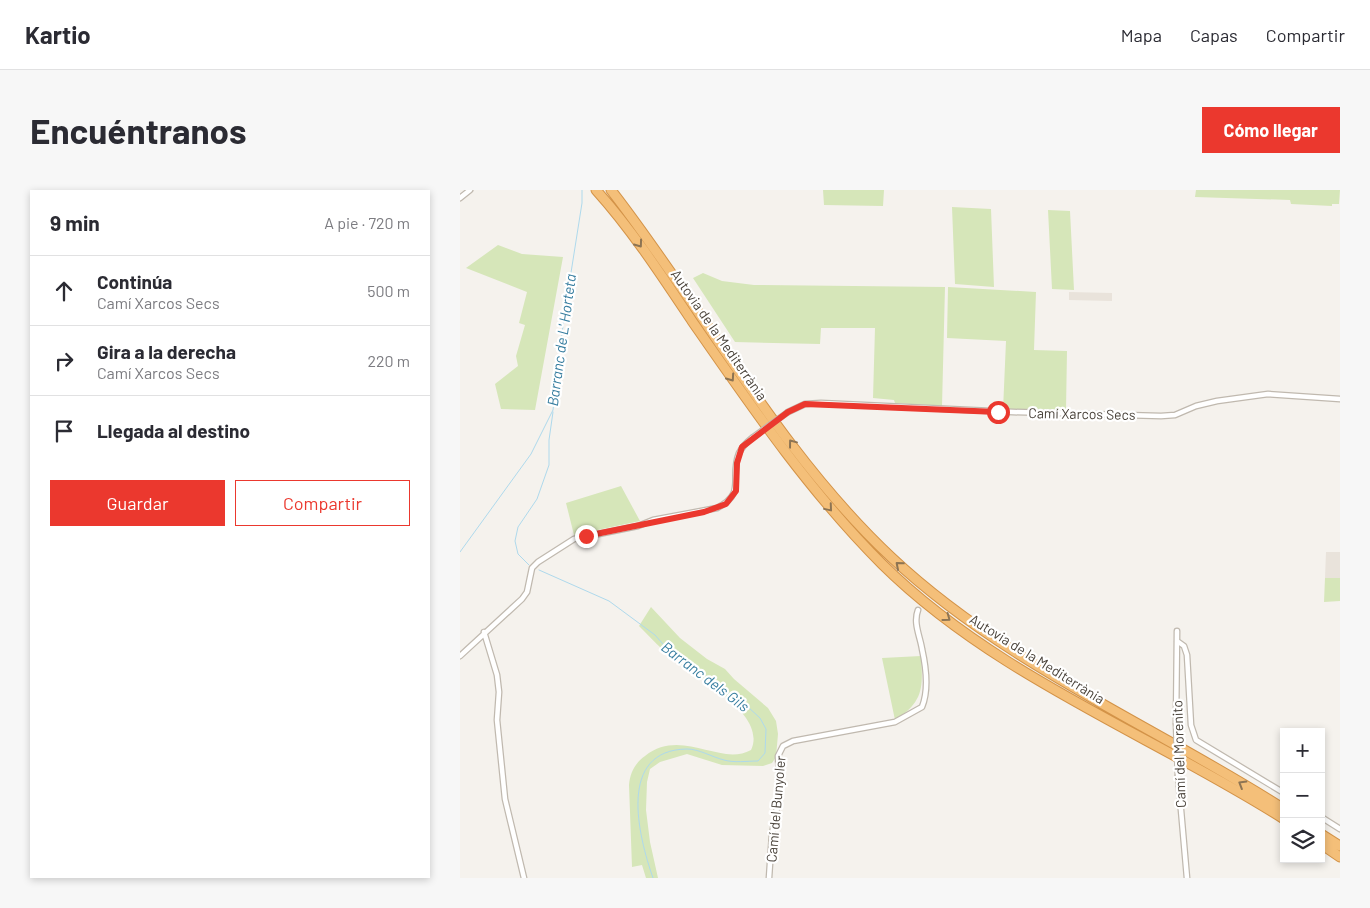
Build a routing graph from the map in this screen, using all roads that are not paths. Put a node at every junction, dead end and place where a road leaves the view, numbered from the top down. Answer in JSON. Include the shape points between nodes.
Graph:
{"nodes":[{"id":1,"x":470,"y":190,"type":"edge"},
{"id":2,"x":596,"y":190,"type":"edge"},
{"id":3,"x":614,"y":194,"type":"edge"},
{"id":4,"x":460,"y":198,"type":"edge"},
{"id":5,"x":1340,"y":399,"type":"edge"},
{"id":6,"x":918,"y":610,"type":"dead end"},
{"id":7,"x":1177,"y":631,"type":"dead end"},
{"id":8,"x":484,"y":632,"type":"junction"},
{"id":9,"x":1177,"y":641,"type":"junction"},
{"id":10,"x":460,"y":656,"type":"edge"},
{"id":11,"x":1280,"y":791,"type":"edge"},
{"id":12,"x":1280,"y":807,"type":"edge"},
{"id":13,"x":1282,"y":818,"type":"edge"},
{"id":14,"x":1323,"y":818,"type":"edge"},
{"id":15,"x":1340,"y":829,"type":"edge"},
{"id":16,"x":1325,"y":837,"type":"edge"},
{"id":17,"x":1340,"y":846,"type":"edge"},
{"id":18,"x":1325,"y":847,"type":"edge"},
{"id":19,"x":1340,"y":857,"type":"edge"},
{"id":20,"x":524,"y":878,"type":"edge"},
{"id":21,"x":770,"y":878,"type":"edge"},
{"id":22,"x":1188,"y":878,"type":"edge"}],
"edges":[{"from":1,"to":4,"type":"street"},
{"from":2,"to":13,"type":"highway","name":"Autovia de la Mediterrània","one_way":true,"via":[[636,241],[793,464],[884,567],[990,650],[1064,696]]},
{"from":12,"to":3,"type":"highway","name":"Autovia de la Mediterrània","one_way":true,"via":[[996,640],[890,557],[806,462]]},
{"from":5,"to":8,"type":"street","name":"Camí Xarcos Secs","bridge":true,"via":[[1268,394],[1217,400],[1168,416],[805,404],[752,438],[739,454],[736,491],[731,501],[717,508],[579,537],[565,544],[532,568],[527,592],[522,599]]},
{"from":6,"to":21,"type":"street","name":"Camí del Bunyoler","via":[[916,620],[926,692],[922,707],[894,722],[793,741],[786,743],[781,750],[778,756],[780,792],[772,834]]},
{"from":7,"to":9,"type":"street","name":"Camí del Morenito"},
{"from":8,"to":10,"type":"street","name":"Camí Xarcos Secs"},
{"from":8,"to":20,"type":"street","via":[[497,675],[497,720],[506,799]]},
{"from":9,"to":11,"type":"street","via":[[1184,646],[1187,655],[1191,725],[1196,740]]},
{"from":9,"to":22,"type":"street","name":"Camí del Morenito","bridge":true,"via":[[1178,776]]},
{"from":14,"to":15,"type":"street"},
{"from":16,"to":17,"type":"highway"},
{"from":18,"to":19,"type":"highway"}]}
